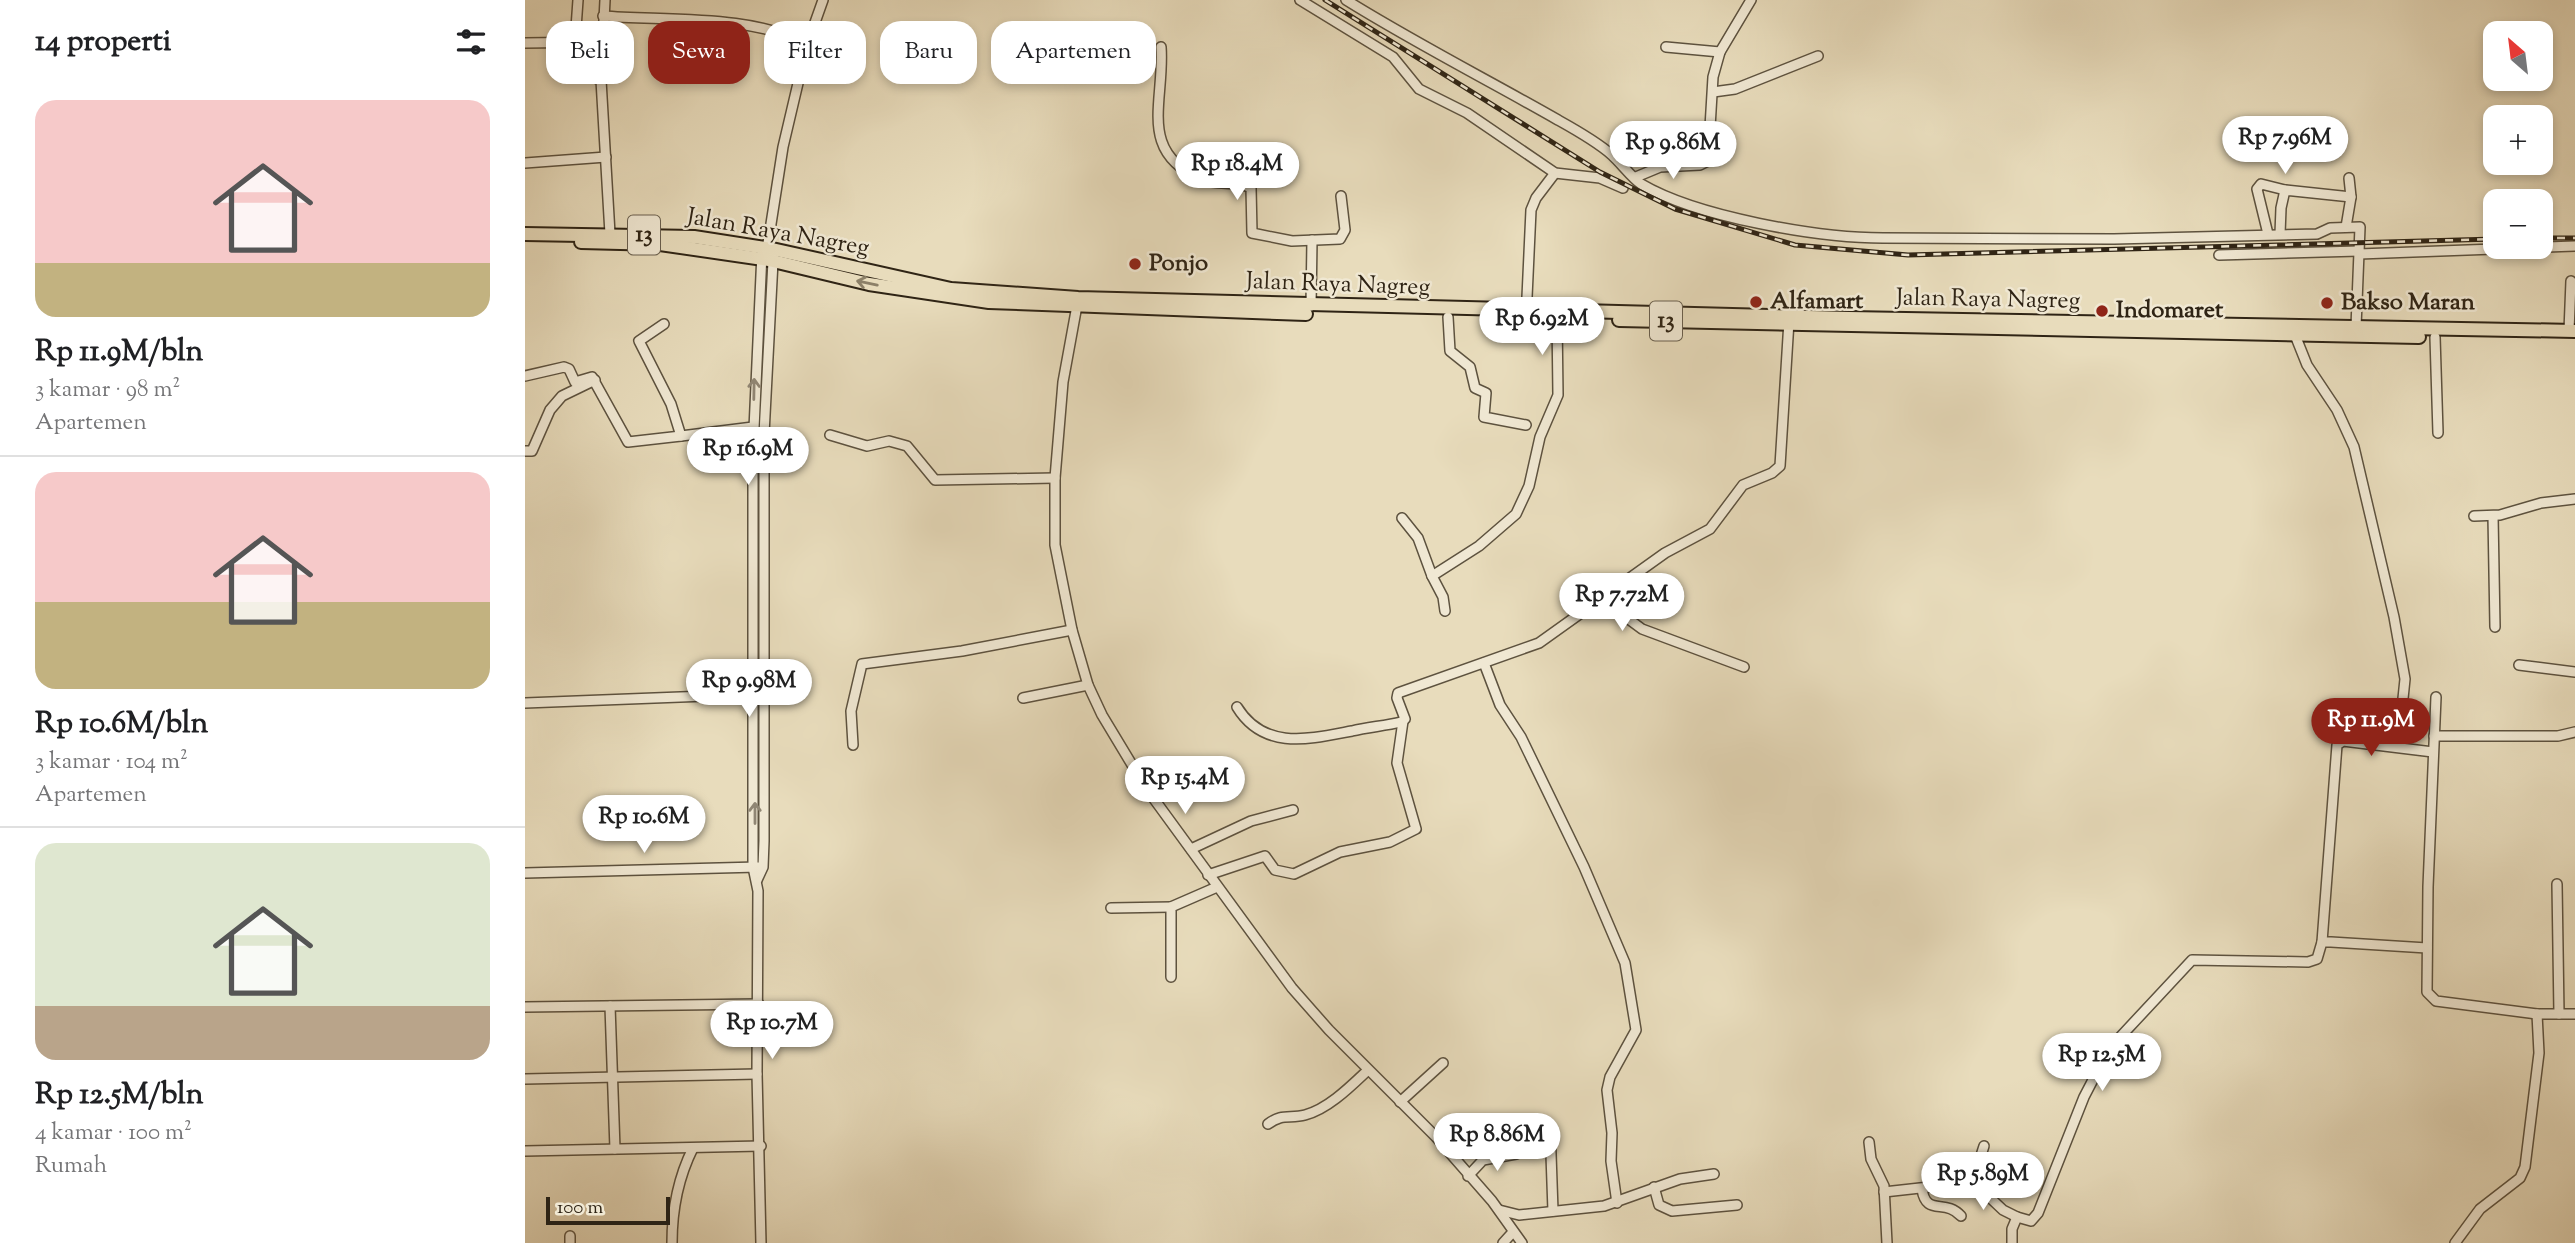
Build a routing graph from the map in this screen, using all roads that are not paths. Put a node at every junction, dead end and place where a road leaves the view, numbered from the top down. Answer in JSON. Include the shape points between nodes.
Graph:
{"nodes":[{"id":1,"x":578,"y":0,"type":"edge"},
{"id":2,"x":604,"y":0,"type":"edge"},
{"id":3,"x":823,"y":0,"type":"edge"},
{"id":4,"x":1300,"y":0,"type":"edge"},
{"id":5,"x":1346,"y":0,"type":"edge"},
{"id":6,"x":1751,"y":0,"type":"edge"},
{"id":7,"x":603,"y":16,"type":"junction"},
{"id":8,"x":576,"y":21,"type":"edge"},
{"id":9,"x":603,"y":21,"type":"edge"},
{"id":10,"x":816,"y":21,"type":"edge"},
{"id":11,"x":764,"y":28,"type":"edge"},
{"id":12,"x":525,"y":43,"type":"edge"},
{"id":13,"x":546,"y":43,"type":"edge"},
{"id":14,"x":1161,"y":47,"type":"dead end"},
{"id":15,"x":1665,"y":47,"type":"dead end"},
{"id":16,"x":1720,"y":52,"type":"junction"},
{"id":17,"x":1818,"y":55,"type":"dead end"},
{"id":18,"x":601,"y":84,"type":"edge"},
{"id":19,"x":798,"y":84,"type":"edge"},
{"id":20,"x":1713,"y":92,"type":"junction"},
{"id":21,"x":606,"y":157,"type":"junction"},
{"id":22,"x":525,"y":163,"type":"edge"},
{"id":23,"x":1555,"y":173,"type":"junction"},
{"id":24,"x":1636,"y":177,"type":"junction"},
{"id":25,"x":2349,"y":178,"type":"dead end"},
{"id":26,"x":1623,"y":188,"type":"dead end"},
{"id":27,"x":2285,"y":190,"type":"junction"},
{"id":28,"x":1341,"y":196,"type":"dead end"},
{"id":29,"x":2351,"y":197,"type":"junction"},
{"id":30,"x":2346,"y":227,"type":"junction"},
{"id":31,"x":525,"y":234,"type":"edge"},
{"id":32,"x":610,"y":234,"type":"junction"},
{"id":33,"x":2268,"y":234,"type":"junction"},
{"id":34,"x":2280,"y":234,"type":"junction"},
{"id":35,"x":525,"y":242,"type":"edge"},
{"id":36,"x":1312,"y":242,"type":"junction"},
{"id":37,"x":2575,"y":246,"type":"edge"},
{"id":38,"x":767,"y":252,"type":"junction"},
{"id":39,"x":2359,"y":252,"type":"junction"},
{"id":40,"x":2219,"y":255,"type":"dead end"},
{"id":41,"x":2571,"y":281,"type":"dead end"},
{"id":42,"x":1078,"y":303,"type":"junction"},
{"id":43,"x":1311,"y":306,"type":"junction"},
{"id":44,"x":1526,"y":314,"type":"junction"},
{"id":45,"x":1448,"y":317,"type":"junction"},
{"id":46,"x":1557,"y":319,"type":"junction"},
{"id":47,"x":1789,"y":321,"type":"junction"},
{"id":48,"x":664,"y":324,"type":"dead end"},
{"id":49,"x":2357,"y":327,"type":"junction"},
{"id":50,"x":2573,"y":333,"type":"edge"},
{"id":51,"x":2295,"y":335,"type":"junction"},
{"id":52,"x":2435,"y":337,"type":"junction"},
{"id":53,"x":525,"y":376,"type":"edge"},
{"id":54,"x":595,"y":380,"type":"junction"},
{"id":55,"x":754,"y":411,"type":"junction"},
{"id":56,"x":764,"y":412,"type":"junction"},
{"id":57,"x":1526,"y":425,"type":"dead end"},
{"id":58,"x":754,"y":427,"type":"junction"},
{"id":59,"x":2438,"y":433,"type":"dead end"},
{"id":60,"x":681,"y":436,"type":"junction"},
{"id":61,"x":830,"y":436,"type":"dead end"},
{"id":62,"x":525,"y":451,"type":"edge"},
{"id":63,"x":1055,"y":478,"type":"junction"},
{"id":64,"x":2575,"y":499,"type":"edge"},
{"id":65,"x":2474,"y":516,"type":"dead end"},
{"id":66,"x":2493,"y":516,"type":"junction"},
{"id":67,"x":1402,"y":519,"type":"dead end"},
{"id":68,"x":1432,"y":576,"type":"junction"},
{"id":69,"x":1600,"y":598,"type":"junction"},
{"id":70,"x":1445,"y":611,"type":"dead end"},
{"id":71,"x":2495,"y":627,"type":"dead end"},
{"id":72,"x":1072,"y":630,"type":"junction"},
{"id":73,"x":1484,"y":663,"type":"junction"},
{"id":74,"x":2519,"y":665,"type":"dead end"},
{"id":75,"x":1744,"y":667,"type":"dead end"},
{"id":76,"x":2575,"y":672,"type":"edge"},
{"id":77,"x":1088,"y":685,"type":"junction"},
{"id":78,"x":759,"y":694,"type":"junction"},
{"id":79,"x":2436,"y":697,"type":"dead end"},
{"id":80,"x":1023,"y":698,"type":"dead end"},
{"id":81,"x":525,"y":703,"type":"edge"},
{"id":82,"x":1237,"y":708,"type":"dead end"},
{"id":83,"x":1403,"y":721,"type":"junction"},
{"id":84,"x":2575,"y":732,"type":"edge"},
{"id":85,"x":2434,"y":736,"type":"junction"},
{"id":86,"x":853,"y":745,"type":"dead end"},
{"id":87,"x":2398,"y":747,"type":"junction"},
{"id":88,"x":2433,"y":752,"type":"junction"},
{"id":89,"x":1293,"y":810,"type":"dead end"},
{"id":90,"x":1191,"y":849,"type":"junction"},
{"id":91,"x":758,"y":867,"type":"junction"},
{"id":92,"x":525,"y":873,"type":"edge"},
{"id":93,"x":1208,"y":874,"type":"junction"},
{"id":94,"x":2557,"y":884,"type":"dead end"},
{"id":95,"x":1217,"y":887,"type":"junction"},
{"id":96,"x":1171,"y":907,"type":"junction"},
{"id":97,"x":1111,"y":908,"type":"dead end"},
{"id":98,"x":2322,"y":942,"type":"junction"},
{"id":99,"x":2427,"y":948,"type":"junction"},
{"id":100,"x":1171,"y":977,"type":"dead end"},
{"id":101,"x":759,"y":1004,"type":"junction"},
{"id":102,"x":610,"y":1006,"type":"junction"},
{"id":103,"x":525,"y":1007,"type":"edge"},
{"id":104,"x":2537,"y":1014,"type":"junction"},
{"id":105,"x":2559,"y":1014,"type":"junction"},
{"id":106,"x":2575,"y":1014,"type":"edge"},
{"id":107,"x":1443,"y":1063,"type":"dead end"},
{"id":108,"x":1368,"y":1070,"type":"junction"},
{"id":109,"x":757,"y":1074,"type":"junction"},
{"id":110,"x":612,"y":1077,"type":"junction"},
{"id":111,"x":525,"y":1079,"type":"edge"},
{"id":112,"x":1400,"y":1102,"type":"junction"},
{"id":113,"x":1268,"y":1124,"type":"dead end"},
{"id":114,"x":1550,"y":1126,"type":"dead end"},
{"id":115,"x":1869,"y":1143,"type":"dead end"},
{"id":116,"x":761,"y":1146,"type":"junction"},
{"id":117,"x":1984,"y":1146,"type":"dead end"},
{"id":118,"x":693,"y":1147,"type":"junction"},
{"id":119,"x":615,"y":1149,"type":"junction"},
{"id":120,"x":525,"y":1151,"type":"edge"},
{"id":121,"x":1516,"y":1154,"type":"dead end"},
{"id":122,"x":1714,"y":1174,"type":"dead end"},
{"id":123,"x":1468,"y":1175,"type":"junction"},
{"id":124,"x":1968,"y":1177,"type":"junction"},
{"id":125,"x":1654,"y":1187,"type":"junction"},
{"id":126,"x":1922,"y":1189,"type":"junction"},
{"id":127,"x":1884,"y":1192,"type":"junction"},
{"id":128,"x":1617,"y":1203,"type":"junction"},
{"id":129,"x":1737,"y":1205,"type":"dead end"},
{"id":130,"x":1499,"y":1210,"type":"junction"},
{"id":131,"x":1553,"y":1212,"type":"junction"},
{"id":132,"x":1961,"y":1216,"type":"dead end"},
{"id":133,"x":2017,"y":1217,"type":"junction"},
{"id":134,"x":1513,"y":1232,"type":"junction"},
{"id":135,"x":673,"y":1243,"type":"edge"},
{"id":136,"x":761,"y":1243,"type":"edge"},
{"id":137,"x":1503,"y":1243,"type":"edge"},
{"id":138,"x":1522,"y":1243,"type":"edge"},
{"id":139,"x":1887,"y":1243,"type":"edge"},
{"id":140,"x":2012,"y":1243,"type":"edge"},
{"id":141,"x":2455,"y":1243,"type":"edge"}],
"edges":[{"from":1,"to":8,"type":"street"},
{"from":2,"to":7,"type":"street"},
{"from":3,"to":10,"type":"street"},
{"from":4,"to":23,"type":"street","via":[[1393,57],[1419,89],[1467,113]]},
{"from":5,"to":24,"type":"street","via":[[1567,125],[1609,152]]},
{"from":6,"to":16,"type":"street"},
{"from":7,"to":9,"type":"street"},
{"from":7,"to":11,"type":"street"},
{"from":12,"to":13,"type":"street"},
{"from":14,"to":36,"type":"street","via":[[1157,127],[1166,154],[1204,180],[1251,188],[1252,233]]},
{"from":15,"to":16,"type":"street"},
{"from":16,"to":20,"type":"street"},
{"from":17,"to":20,"type":"street","via":[[1735,89]]},
{"from":18,"to":21,"type":"street"},
{"from":19,"to":38,"type":"street"},
{"from":20,"to":24,"type":"street","via":[[1708,161],[1660,167]]},
{"from":21,"to":22,"type":"street"},
{"from":21,"to":32,"type":"street"},
{"from":23,"to":26,"type":"street","via":[[1600,178]]},
{"from":23,"to":44,"type":"street","via":[[1531,210]]},
{"from":24,"to":33,"type":"street","via":[[1639,183],[1692,205],[1753,222],[1852,238],[2114,239]]},
{"from":25,"to":29,"type":"street"},
{"from":27,"to":29,"type":"street"},
{"from":27,"to":33,"type":"street","via":[[2259,185]]},
{"from":27,"to":34,"type":"street"},
{"from":28,"to":36,"type":"street","via":[[1343,237]]},
{"from":29,"to":30,"type":"street"},
{"from":30,"to":34,"type":"street","via":[[2317,234]]},
{"from":30,"to":39,"type":"street","via":[[2360,227]]},
{"from":31,"to":32,"type":"highway","name":"Jalan Raya Nagreg","number":"13"},
{"from":32,"to":38,"type":"highway","name":"Jalan Raya Nagreg","number":"13","via":[[694,237]]},
{"from":33,"to":34,"type":"street"},
{"from":35,"to":38,"type":"highway","name":"Jalan Raya Nagreg","number":"13","via":[[660,244]]},
{"from":36,"to":43,"type":"street"},
{"from":37,"to":39,"type":"street"},
{"from":38,"to":42,"type":"highway","name":"Jalan Raya Nagreg","number":"13","via":[[951,289]]},
{"from":55,"to":38,"type":"street","one_way":true},
{"from":38,"to":56,"type":"street"},
{"from":39,"to":40,"type":"street"},
{"from":39,"to":49,"type":"street"},
{"from":41,"to":50,"type":"street"},
{"from":42,"to":43,"type":"highway","name":"Jalan Raya Nagreg","number":"13"},
{"from":42,"to":45,"type":"highway","name":"Jalan Raya Nagreg","number":"13"},
{"from":42,"to":63,"type":"street","via":[[1063,382]]},
{"from":43,"to":44,"type":"highway","name":"Jalan Raya Nagreg","number":"13"},
{"from":44,"to":45,"type":"highway","name":"Jalan Raya Nagreg","number":"13"},
{"from":44,"to":46,"type":"highway","name":"Jalan Raya Nagreg","number":"13"},
{"from":44,"to":47,"type":"highway","name":"Jalan Raya Nagreg","number":"13"},
{"from":45,"to":57,"type":"street","via":[[1451,352],[1469,367],[1475,388],[1486,393],[1484,417]]},
{"from":46,"to":47,"type":"highway","name":"Jalan Raya Nagreg","number":"13"},
{"from":46,"to":68,"type":"street","via":[[1558,395],[1539,438],[1529,486],[1516,514],[1479,546]]},
{"from":47,"to":49,"type":"highway","name":"Jalan Raya Nagreg","number":"13"},
{"from":47,"to":51,"type":"highway","name":"Jalan Raya Nagreg","number":"13"},
{"from":47,"to":69,"type":"street","via":[[1780,466],[1743,485],[1710,529],[1665,553]]},
{"from":48,"to":60,"type":"street","via":[[639,341],[671,404]]},
{"from":49,"to":50,"type":"highway","name":"Jalan Raya Nagreg","number":"13"},
{"from":50,"to":52,"type":"highway","name":"Jalan Raya Nagreg","number":"13"},
{"from":51,"to":52,"type":"highway","name":"Jalan Raya Nagreg","number":"13"},
{"from":51,"to":87,"type":"street","via":[[2354,447],[2405,679]]},
{"from":52,"to":59,"type":"street"},
{"from":53,"to":54,"type":"street","via":[[566,367],[575,382],[588,377]]},
{"from":54,"to":60,"type":"street","via":[[628,442]]},
{"from":54,"to":62,"type":"street","via":[[562,396],[550,410],[532,451]]},
{"from":55,"to":56,"type":"street"},
{"from":55,"to":58,"type":"street"},
{"from":56,"to":78,"type":"street"},
{"from":58,"to":60,"type":"street"},
{"from":58,"to":78,"type":"street"},
{"from":61,"to":63,"type":"street","via":[[867,446],[889,441],[907,446],[935,481]]},
{"from":63,"to":72,"type":"street","via":[[1055,545]]},
{"from":64,"to":66,"type":"street"},
{"from":65,"to":66,"type":"street"},
{"from":66,"to":71,"type":"street"},
{"from":67,"to":68,"type":"street","via":[[1417,538]]},
{"from":68,"to":70,"type":"street"},
{"from":69,"to":73,"type":"street","via":[[1539,643]]},
{"from":69,"to":75,"type":"street","via":[[1642,629]]},
{"from":72,"to":77,"type":"street"},
{"from":72,"to":86,"type":"street","via":[[862,664],[851,711]]},
{"from":73,"to":83,"type":"street","via":[[1398,693]]},
{"from":73,"to":128,"type":"street","via":[[1500,705],[1521,737],[1584,867],[1625,963],[1636,1030],[1607,1090]]},
{"from":74,"to":76,"type":"street"},
{"from":77,"to":80,"type":"street"},
{"from":77,"to":90,"type":"street","via":[[1136,772]]},
{"from":78,"to":81,"type":"street"},
{"from":78,"to":91,"type":"street"},
{"from":79,"to":85,"type":"street"},
{"from":82,"to":83,"type":"street","via":[[1248,724],[1267,734],[1310,739]]},
{"from":83,"to":93,"type":"street","via":[[1397,763],[1416,828],[1391,842],[1339,852],[1294,874],[1275,870],[1265,856]]},
{"from":84,"to":85,"type":"street"},
{"from":85,"to":88,"type":"street"},
{"from":87,"to":88,"type":"street"},
{"from":87,"to":98,"type":"street","via":[[2343,741],[2336,747]]},
{"from":88,"to":99,"type":"street"},
{"from":89,"to":90,"type":"street","via":[[1246,823]]},
{"from":90,"to":93,"type":"street"},
{"from":91,"to":92,"type":"street"},
{"from":91,"to":101,"type":"street"},
{"from":93,"to":95,"type":"street"},
{"from":94,"to":105,"type":"street"},
{"from":95,"to":96,"type":"street"},
{"from":95,"to":108,"type":"street","via":[[1292,988]]},
{"from":96,"to":97,"type":"street"},
{"from":96,"to":100,"type":"street"},
{"from":98,"to":99,"type":"street"},
{"from":98,"to":133,"type":"street","via":[[2319,956],[2308,962],[2192,960],[2109,1049],[2084,1097],[2038,1213],[2031,1221]]},
{"from":99,"to":104,"type":"street","via":[[2427,992],[2432,999]]},
{"from":101,"to":102,"type":"street"},
{"from":101,"to":109,"type":"street"},
{"from":102,"to":103,"type":"street"},
{"from":102,"to":110,"type":"street"},
{"from":104,"to":105,"type":"street"},
{"from":104,"to":141,"type":"street","via":[[2539,1053],[2525,1167],[2520,1178],[2480,1209]]},
{"from":105,"to":106,"type":"street"},
{"from":107,"to":112,"type":"street"},
{"from":108,"to":112,"type":"street"},
{"from":108,"to":113,"type":"street","via":[[1316,1110],[1279,1116]]},
{"from":109,"to":110,"type":"street"},
{"from":109,"to":116,"type":"street"},
{"from":110,"to":111,"type":"street"},
{"from":110,"to":119,"type":"street"},
{"from":112,"to":123,"type":"street"},
{"from":114,"to":131,"type":"street"},
{"from":115,"to":127,"type":"street"},
{"from":116,"to":118,"type":"street"},
{"from":116,"to":136,"type":"street"},
{"from":117,"to":124,"type":"street","via":[[1977,1168]]},
{"from":118,"to":119,"type":"street"},
{"from":118,"to":135,"type":"street","via":[[672,1214]]},
{"from":119,"to":120,"type":"street"},
{"from":121,"to":123,"type":"street","via":[[1483,1160]]},
{"from":122,"to":125,"type":"street"},
{"from":123,"to":130,"type":"street"},
{"from":124,"to":126,"type":"street","via":[[1956,1184]]},
{"from":124,"to":133,"type":"street"},
{"from":125,"to":128,"type":"street"},
{"from":125,"to":129,"type":"street","via":[[1659,1205],[1672,1211]]},
{"from":126,"to":127,"type":"street"},
{"from":126,"to":132,"type":"street","via":[[1928,1205],[1947,1206]]},
{"from":127,"to":139,"type":"street"},
{"from":128,"to":131,"type":"street"},
{"from":130,"to":131,"type":"street"},
{"from":130,"to":134,"type":"street"},
{"from":133,"to":140,"type":"street"},
{"from":134,"to":137,"type":"street"},
{"from":134,"to":138,"type":"street"}]}
